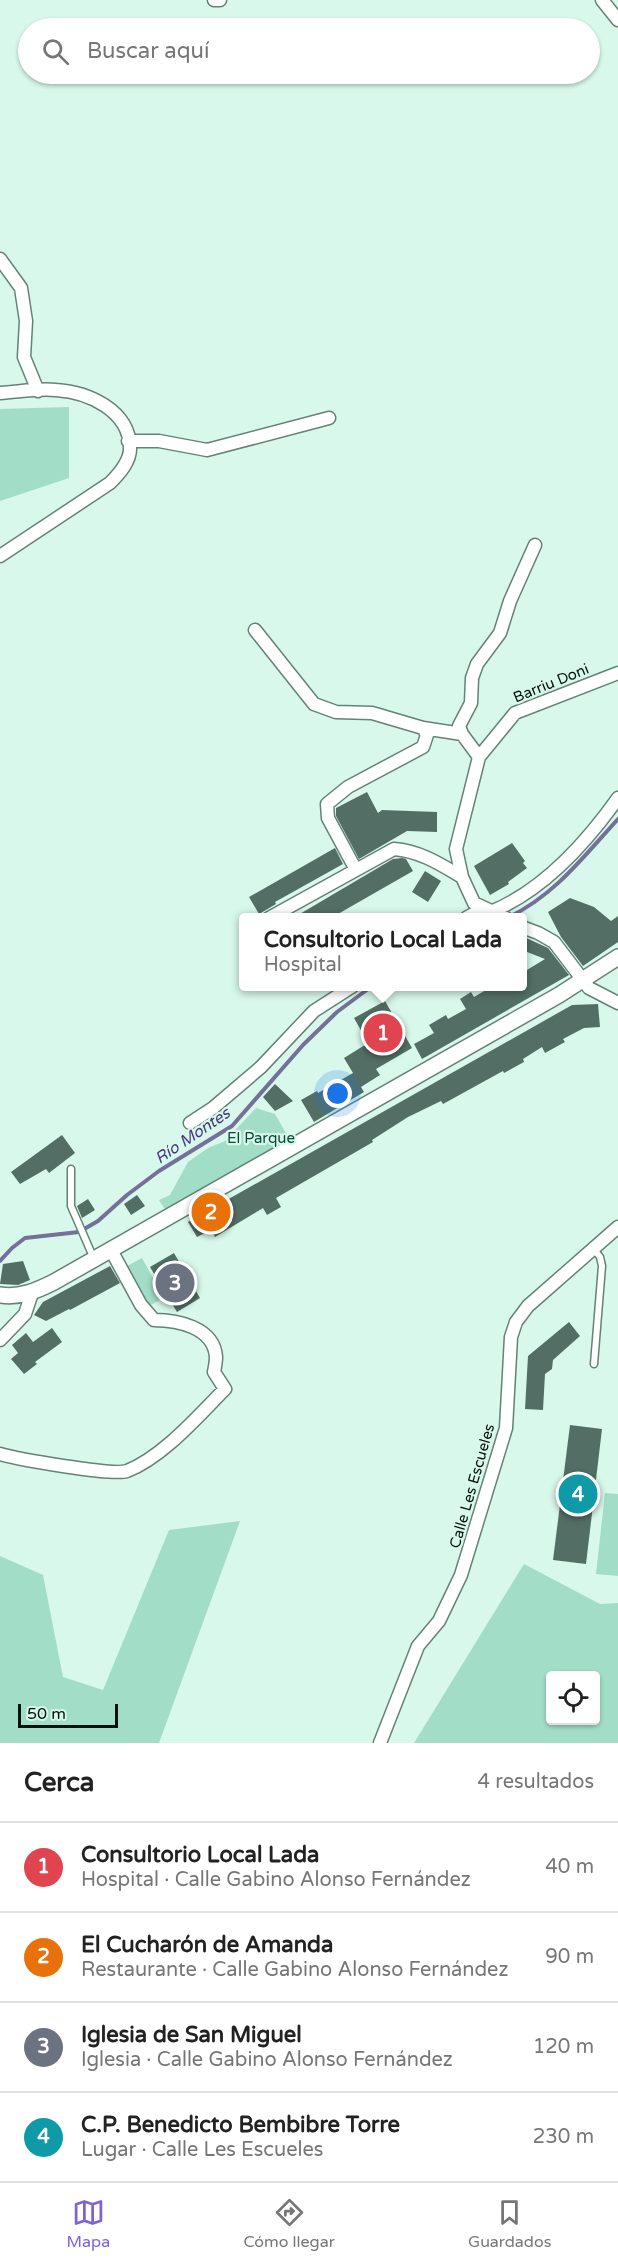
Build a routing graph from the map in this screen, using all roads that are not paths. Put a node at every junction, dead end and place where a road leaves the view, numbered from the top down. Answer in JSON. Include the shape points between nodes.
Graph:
{"nodes":[{"id":1,"x":214,"y":0,"type":"edge"},
{"id":2,"x":220,"y":0,"type":"edge"},
{"id":3,"x":602,"y":0,"type":"edge"},
{"id":4,"x":618,"y":20,"type":"edge"},
{"id":5,"x":0,"y":259,"type":"edge"},
{"id":6,"x":38,"y":391,"type":"junction"},
{"id":7,"x":0,"y":393,"type":"edge"},
{"id":8,"x":328,"y":418,"type":"dead end"},
{"id":9,"x":129,"y":441,"type":"junction"},
{"id":10,"x":535,"y":545,"type":"dead end"},
{"id":11,"x":0,"y":556,"type":"edge"},
{"id":12,"x":255,"y":630,"type":"dead end"},
{"id":13,"x":618,"y":673,"type":"edge"},
{"id":14,"x":423,"y":728,"type":"junction"},
{"id":15,"x":462,"y":734,"type":"junction"},
{"id":16,"x":479,"y":757,"type":"junction"},
{"id":17,"x":618,"y":798,"type":"edge"},
{"id":18,"x":356,"y":870,"type":"junction"},
{"id":19,"x":462,"y":878,"type":"junction"},
{"id":20,"x":278,"y":913,"type":"edge"},
{"id":21,"x":496,"y":913,"type":"edge"},
{"id":22,"x":527,"y":929,"type":"edge"},
{"id":23,"x":618,"y":957,"type":"edge"},
{"id":24,"x":583,"y":980,"type":"junction"},
{"id":25,"x":346,"y":991,"type":"edge"},
{"id":26,"x":618,"y":1004,"type":"edge"},
{"id":27,"x":190,"y":1123,"type":"dead end"},
{"id":28,"x":70,"y":1169,"type":"dead end"},
{"id":29,"x":618,"y":1227,"type":"edge"},
{"id":30,"x":593,"y":1247,"type":"junction"},
{"id":31,"x":111,"y":1250,"type":"junction"},
{"id":32,"x":94,"y":1259,"type":"junction"},
{"id":33,"x":32,"y":1293,"type":"junction"},
{"id":34,"x":6,"y":1296,"type":"edge"},
{"id":35,"x":0,"y":1340,"type":"edge"},
{"id":36,"x":594,"y":1364,"type":"dead end"},
{"id":37,"x":0,"y":1454,"type":"edge"},
{"id":38,"x":380,"y":1743,"type":"edge"}],
"edges":[{"from":1,"to":2,"type":"street"},
{"from":3,"to":4,"type":"street"},
{"from":5,"to":6,"type":"street","via":[[21,288],[26,321],[24,357]]},
{"from":6,"to":7,"type":"street"},
{"from":6,"to":9,"type":"street","via":[[55,390],[97,400],[115,413]]},
{"from":8,"to":9,"type":"street","via":[[207,450],[159,441]]},
{"from":9,"to":11,"type":"street","via":[[124,468],[111,483]]},
{"from":10,"to":15,"type":"street","via":[[500,633],[477,664],[471,703],[459,726]]},
{"from":12,"to":14,"type":"street","via":[[314,704],[336,712],[372,713]]},
{"from":13,"to":16,"type":"street","name":"Barriu Doni","via":[[515,713]]},
{"from":14,"to":15,"type":"street"},
{"from":14,"to":18,"type":"street","via":[[427,735],[423,747],[348,787],[327,804],[328,818]]},
{"from":15,"to":16,"type":"street"},
{"from":16,"to":19,"type":"street","name":"Barriu Doni","via":[[456,849]]},
{"from":17,"to":21,"type":"street","via":[[567,859]]},
{"from":18,"to":19,"type":"street","via":[[394,849],[410,850]]},
{"from":18,"to":20,"type":"street"},
{"from":19,"to":21,"type":"street","name":"Barriu Doni","via":[[474,903]]},
{"from":22,"to":24,"type":"street","via":[[554,942]]},
{"from":23,"to":24,"type":"street"},
{"from":24,"to":26,"type":"street"},
{"from":24,"to":31,"type":"street"},
{"from":25,"to":27,"type":"street","via":[[314,1011],[261,1067]]},
{"from":28,"to":32,"type":"lane","via":[[71,1206]]},
{"from":29,"to":30,"type":"street","name":"Calle Les Escueles"},
{"from":30,"to":36,"type":"lane","via":[[602,1266]]},
{"from":30,"to":38,"type":"street","name":"Calle Les Escueles","via":[[528,1306],[516,1322],[511,1337],[506,1428],[461,1575],[439,1621],[418,1646]]},
{"from":31,"to":32,"type":"street"},
{"from":31,"to":37,"type":"street","via":[[141,1305],[154,1320],[191,1326],[211,1342],[216,1356],[214,1372],[225,1389],[157,1453],[125,1472]]},
{"from":32,"to":33,"type":"street"},
{"from":33,"to":34,"type":"street"},
{"from":33,"to":35,"type":"street","via":[[25,1314]]}]}
